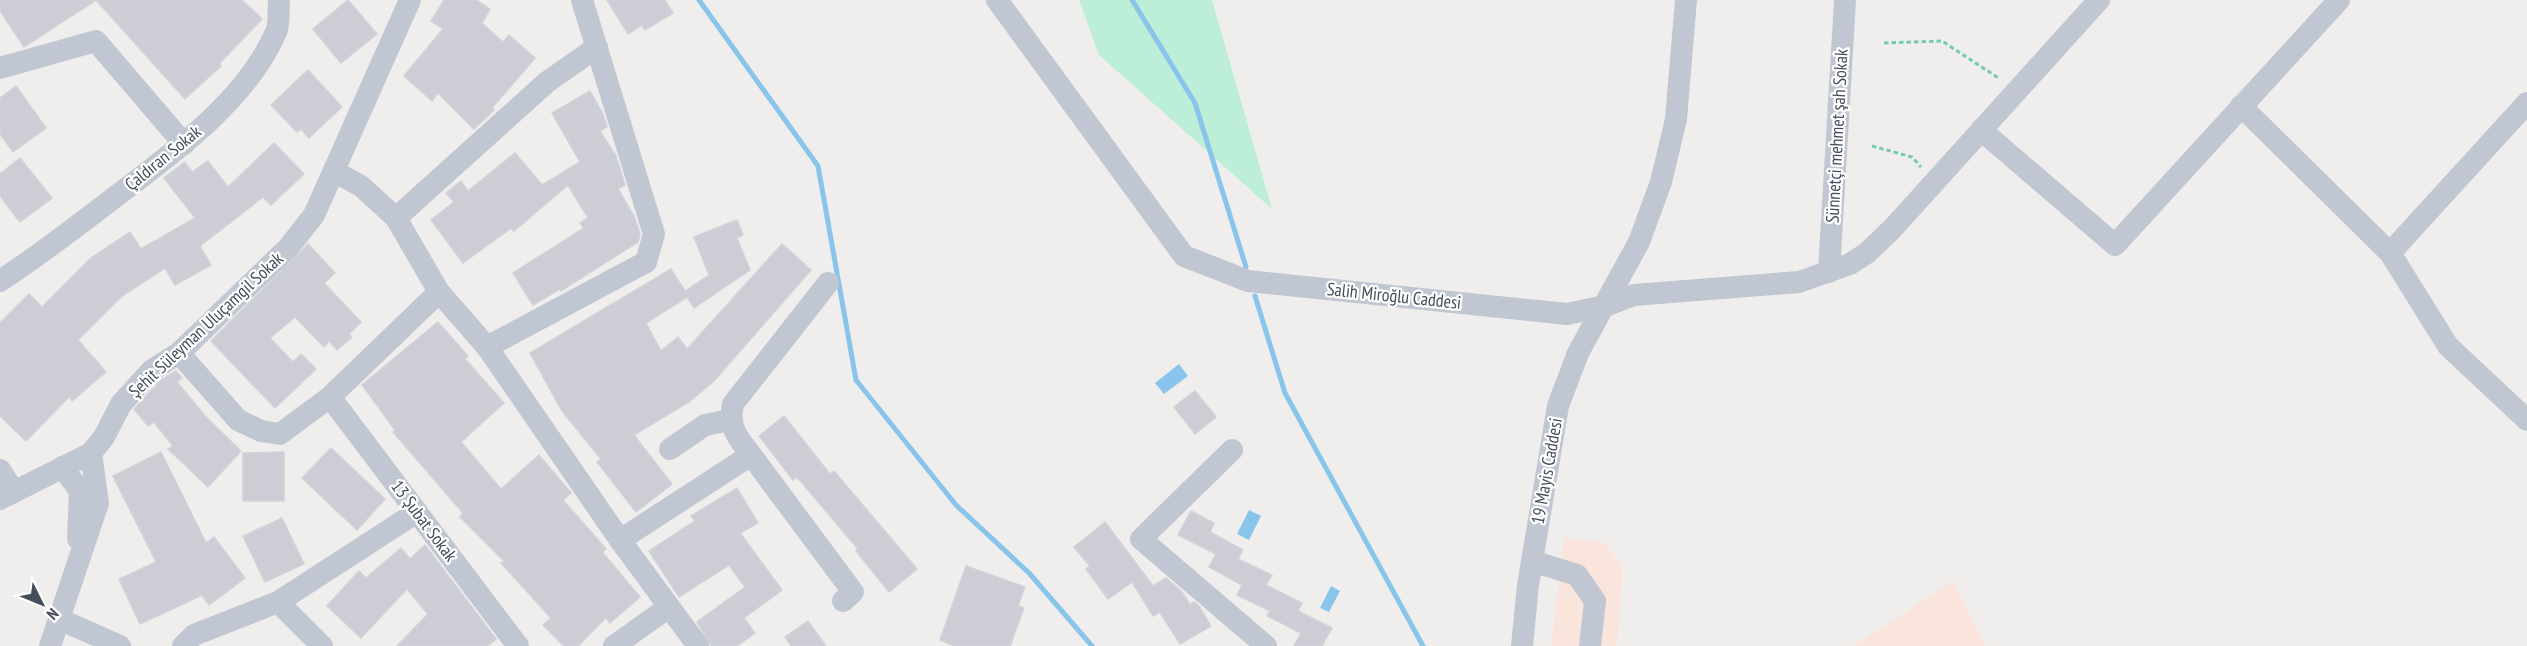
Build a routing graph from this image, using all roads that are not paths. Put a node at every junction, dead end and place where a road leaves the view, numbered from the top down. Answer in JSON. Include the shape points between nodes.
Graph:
{"nodes":[{"id":1,"x":279,"y":0,"type":"edge"},
{"id":2,"x":410,"y":0,"type":"edge"},
{"id":3,"x":582,"y":0,"type":"edge"},
{"id":4,"x":997,"y":0,"type":"edge"},
{"id":5,"x":1686,"y":0,"type":"edge"},
{"id":6,"x":1845,"y":0,"type":"edge"},
{"id":7,"x":2099,"y":0,"type":"edge"},
{"id":8,"x":2338,"y":0,"type":"edge"},
{"id":9,"x":597,"y":47,"type":"junction"},
{"id":10,"x":0,"y":68,"type":"edge"},
{"id":11,"x":2527,"y":104,"type":"edge"},
{"id":12,"x":2241,"y":106,"type":"junction"},
{"id":13,"x":1982,"y":130,"type":"junction"},
{"id":14,"x":184,"y":144,"type":"junction"},
{"id":15,"x":335,"y":172,"type":"junction"},
{"id":16,"x":396,"y":218,"type":"junction"},
{"id":17,"x":2390,"y":253,"type":"junction"},
{"id":18,"x":1829,"y":272,"type":"junction"},
{"id":19,"x":0,"y":281,"type":"edge"},
{"id":20,"x":828,"y":283,"type":"dead end"},
{"id":21,"x":439,"y":292,"type":"junction"},
{"id":22,"x":1605,"y":306,"type":"junction"},
{"id":23,"x":487,"y":347,"type":"junction"},
{"id":24,"x":179,"y":353,"type":"junction"},
{"id":25,"x":330,"y":397,"type":"junction"},
{"id":26,"x":730,"y":420,"type":"junction"},
{"id":27,"x":2527,"y":420,"type":"edge"},
{"id":28,"x":670,"y":449,"type":"dead end"},
{"id":29,"x":1232,"y":450,"type":"dead end"},
{"id":30,"x":91,"y":453,"type":"junction"},
{"id":31,"x":751,"y":455,"type":"junction"},
{"id":32,"x":62,"y":467,"type":"junction"},
{"id":33,"x":0,"y":470,"type":"edge"},
{"id":34,"x":7,"y":495,"type":"edge"},
{"id":35,"x":417,"y":512,"type":"junction"},
{"id":36,"x":620,"y":540,"type":"junction"},
{"id":37,"x":1532,"y":561,"type":"junction"},
{"id":38,"x":77,"y":565,"type":"junction"},
{"id":39,"x":278,"y":602,"type":"junction"},
{"id":40,"x":843,"y":602,"type":"dead end"},
{"id":41,"x":669,"y":607,"type":"junction"},
{"id":42,"x":59,"y":619,"type":"junction"},
{"id":43,"x":49,"y":645,"type":"edge"},
{"id":44,"x":120,"y":646,"type":"edge"},
{"id":45,"x":183,"y":646,"type":"edge"},
{"id":46,"x":322,"y":646,"type":"edge"},
{"id":47,"x":518,"y":646,"type":"edge"},
{"id":48,"x":614,"y":646,"type":"edge"},
{"id":49,"x":698,"y":646,"type":"edge"},
{"id":50,"x":1266,"y":646,"type":"edge"},
{"id":51,"x":1522,"y":646,"type":"edge"},
{"id":52,"x":1590,"y":646,"type":"edge"}],
"edges":[{"from":1,"to":14,"type":"street","name":"Çaldıran Sokak","via":[[277,29],[258,65]]},
{"from":2,"to":15,"type":"street","name":"Şehit Süleyman Uluçamgil Sokak"},
{"from":3,"to":9,"type":"street"},
{"from":4,"to":22,"type":"street","name":"Salih Miroğlu Caddesi","via":[[1184,256],[1248,281],[1567,314]]},
{"from":5,"to":22,"type":"street","via":[[1676,119],[1661,182],[1639,242]]},
{"from":6,"to":18,"type":"street","name":"Sünnetçi mehmet şah Sokak"},
{"from":7,"to":13,"type":"street","name":"Salih Miroğlu Caddesi"},
{"from":8,"to":12,"type":"street"},
{"from":9,"to":16,"type":"street","via":[[547,82]]},
{"from":9,"to":23,"type":"street","via":[[654,234],[646,262]]},
{"from":10,"to":14,"type":"street","via":[[96,41]]},
{"from":11,"to":17,"type":"street"},
{"from":12,"to":13,"type":"street","via":[[2115,244]]},
{"from":12,"to":17,"type":"street"},
{"from":13,"to":18,"type":"street","name":"Salih Miroğlu Caddesi","via":[[1867,253]]},
{"from":14,"to":19,"type":"street","name":"Çaldıran Sokak"},
{"from":15,"to":16,"type":"street","via":[[361,186]]},
{"from":15,"to":24,"type":"street","name":"Şehit Süleyman Uluçamgil Sokak","via":[[314,215],[288,248]]},
{"from":16,"to":21,"type":"street"},
{"from":17,"to":27,"type":"street","via":[[2448,346]]},
{"from":18,"to":22,"type":"street","name":"Salih Miroğlu Caddesi","via":[[1799,282],[1634,295]]},
{"from":20,"to":26,"type":"street","via":[[733,404]]},
{"from":21,"to":23,"type":"street"},
{"from":21,"to":25,"type":"street"},
{"from":22,"to":37,"type":"street","name":"19 Mayis Caddesi","via":[[1578,353],[1558,406]]},
{"from":23,"to":36,"type":"street"},
{"from":24,"to":25,"type":"street","via":[[238,420],[261,431],[279,434]]},
{"from":24,"to":30,"type":"street","name":"Şehit Süleyman Uluçamgil Sokak","via":[[152,370],[121,404]]},
{"from":25,"to":35,"type":"street","name":"13 Şubat Sokak"},
{"from":26,"to":28,"type":"street","via":[[705,425]]},
{"from":26,"to":31,"type":"street"},
{"from":29,"to":50,"type":"street","via":[[1142,539]]},
{"from":30,"to":32,"type":"street"},
{"from":30,"to":38,"type":"street","via":[[98,503]]},
{"from":31,"to":36,"type":"street"},
{"from":31,"to":40,"type":"street","via":[[853,592]]},
{"from":32,"to":34,"type":"street"},
{"from":32,"to":38,"type":"street","via":[[80,491]]},
{"from":33,"to":34,"type":"street"},
{"from":35,"to":39,"type":"street"},
{"from":35,"to":47,"type":"street","name":"13 Şubat Sokak"},
{"from":36,"to":41,"type":"street"},
{"from":37,"to":51,"type":"street","name":"19 Mayis Caddesi"},
{"from":37,"to":52,"type":"street","via":[[1577,575],[1595,601]]},
{"from":38,"to":42,"type":"street"},
{"from":39,"to":45,"type":"street","via":[[194,634]]},
{"from":39,"to":46,"type":"street"},
{"from":41,"to":48,"type":"street"},
{"from":41,"to":49,"type":"street"},
{"from":42,"to":43,"type":"street"},
{"from":42,"to":44,"type":"street"}]}
